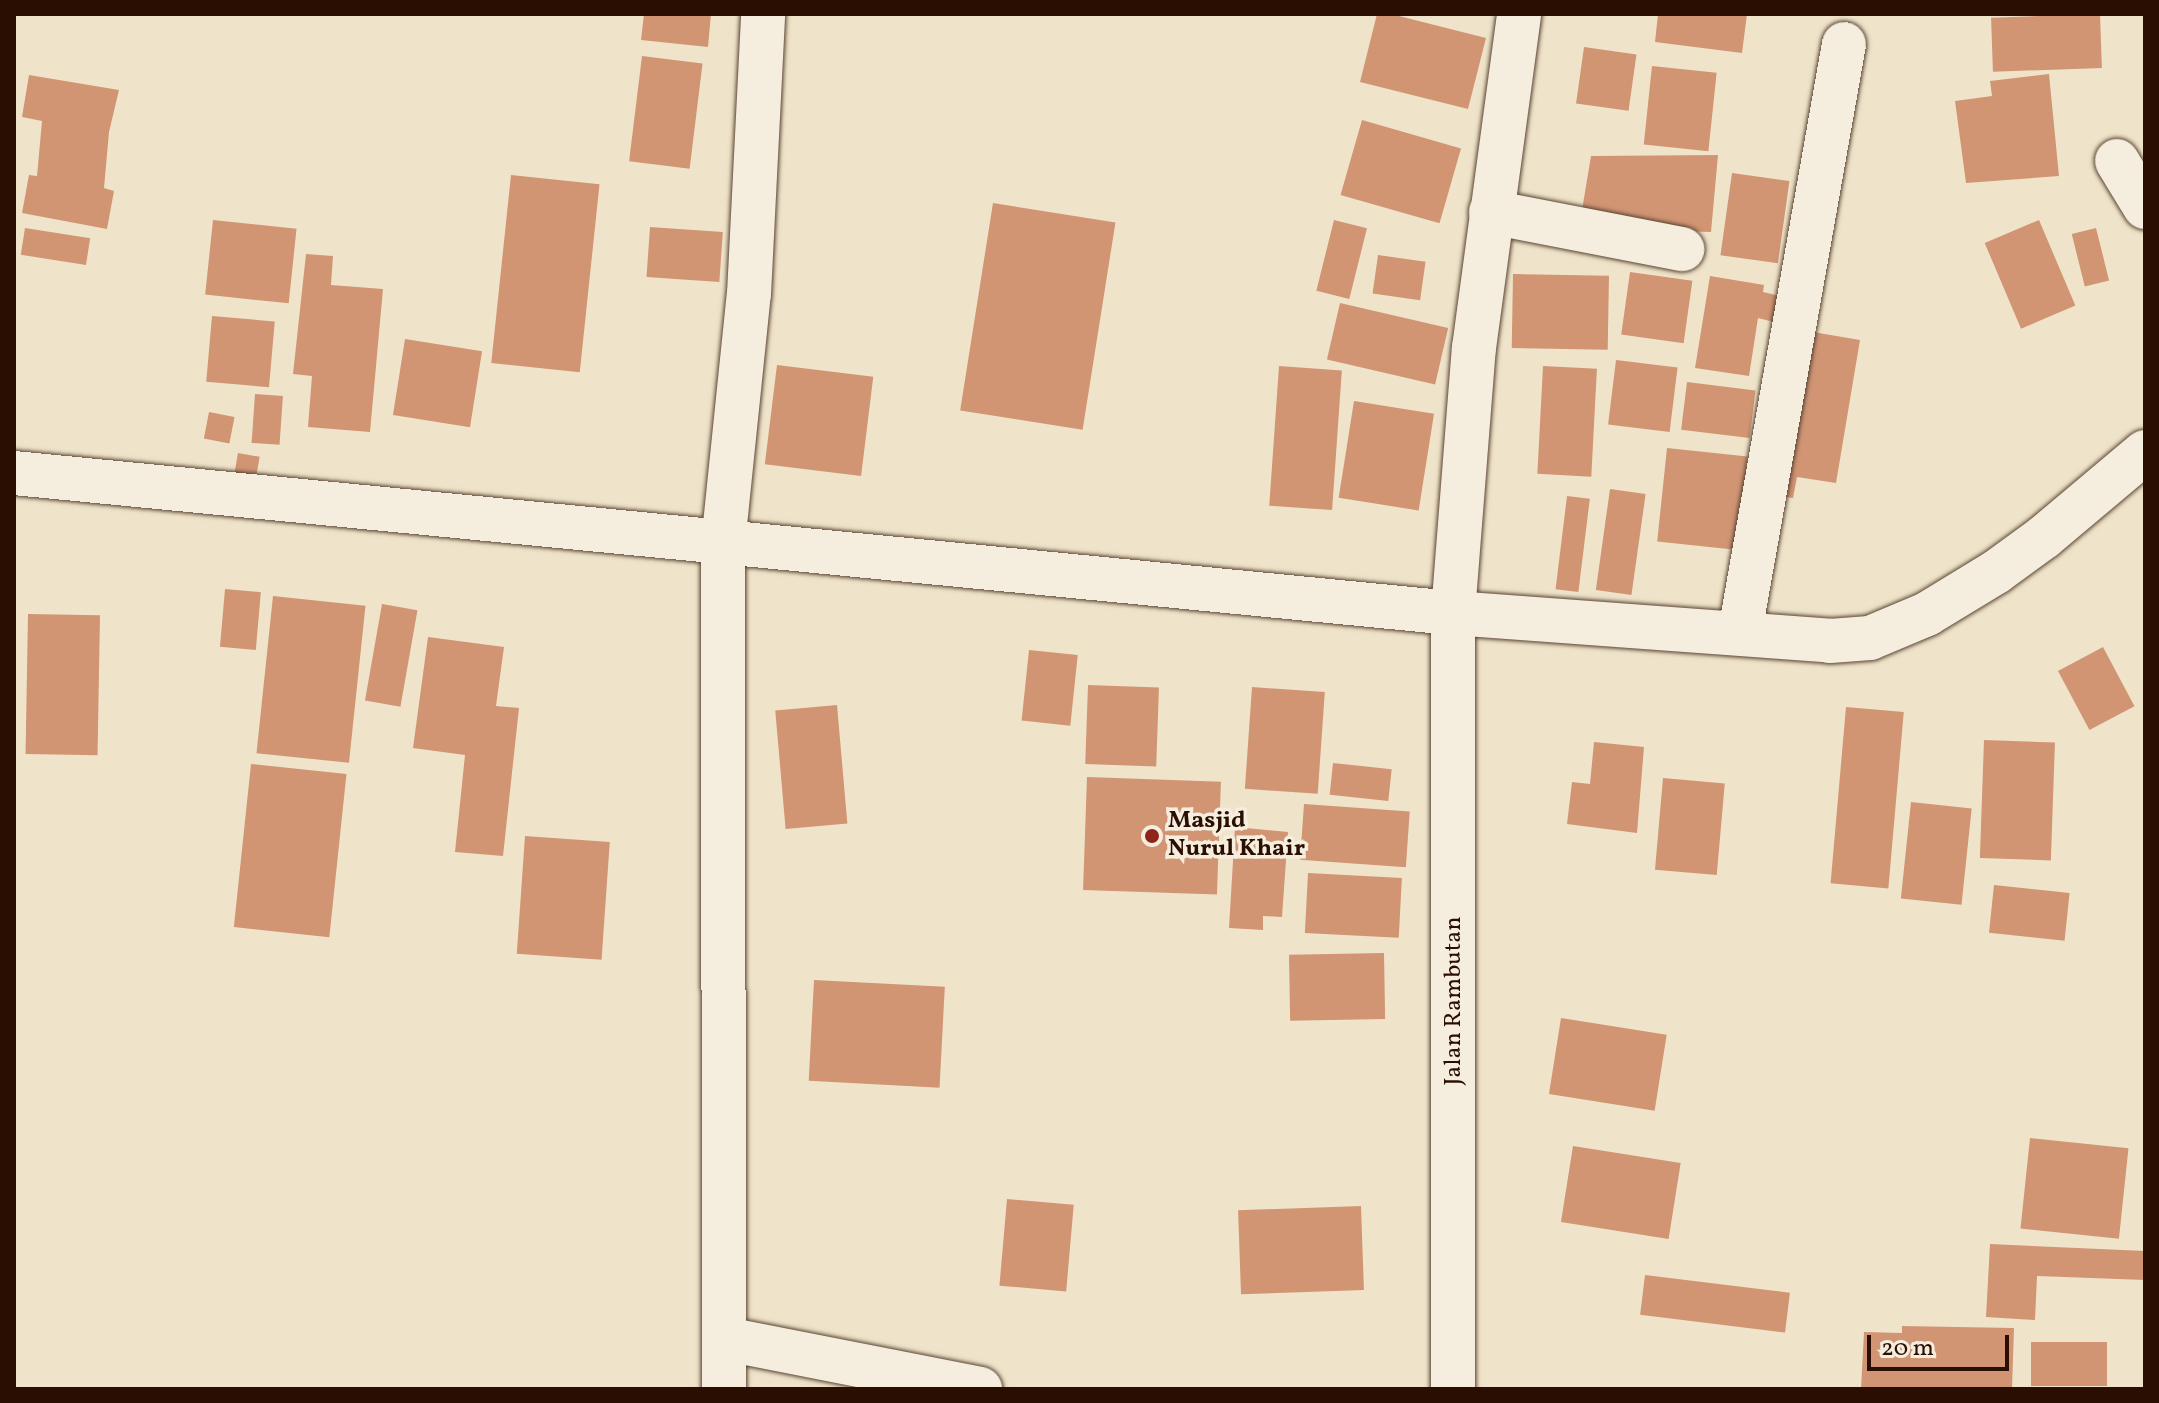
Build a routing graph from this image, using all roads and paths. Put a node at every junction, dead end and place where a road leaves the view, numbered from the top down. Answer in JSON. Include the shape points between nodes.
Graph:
{"nodes":[{"id":1,"x":763,"y":14,"type":"edge"},
{"id":2,"x":1519,"y":14,"type":"edge"},
{"id":3,"x":1844,"y":44,"type":"dead end"},
{"id":4,"x":2117,"y":161,"type":"dead end"},
{"id":5,"x":2145,"y":207,"type":"edge"},
{"id":6,"x":1491,"y":212,"type":"junction"},
{"id":7,"x":1682,"y":249,"type":"dead end"},
{"id":8,"x":2145,"y":452,"type":"edge"},
{"id":9,"x":14,"y":473,"type":"edge"},
{"id":10,"x":723,"y":544,"type":"junction"},
{"id":11,"x":1453,"y":613,"type":"junction"},
{"id":12,"x":1740,"y":632,"type":"junction"},
{"id":13,"x":726,"y":1339,"type":"junction"},
{"id":14,"x":724,"y":1389,"type":"edge"},
{"id":15,"x":980,"y":1389,"type":"edge"},
{"id":16,"x":1453,"y":1389,"type":"edge"}],
"edges":[{"from":1,"to":10,"type":"street","via":[[749,294]]},
{"from":2,"to":6,"type":"street","name":"Jalan Rambutan"},
{"from":3,"to":12,"type":"street"},
{"from":4,"to":5,"type":"street"},
{"from":6,"to":7,"type":"street"},
{"from":6,"to":11,"type":"street","name":"Jalan Rambutan","via":[[1474,348]]},
{"from":8,"to":12,"type":"street","via":[[2044,537],[1927,614],[1870,638],[1830,641]]},
{"from":9,"to":10,"type":"street"},
{"from":10,"to":11,"type":"street"},
{"from":10,"to":13,"type":"street"},
{"from":11,"to":12,"type":"street"},
{"from":11,"to":16,"type":"street","name":"Jalan Rambutan"},
{"from":13,"to":14,"type":"street"},
{"from":13,"to":15,"type":"street"}]}
